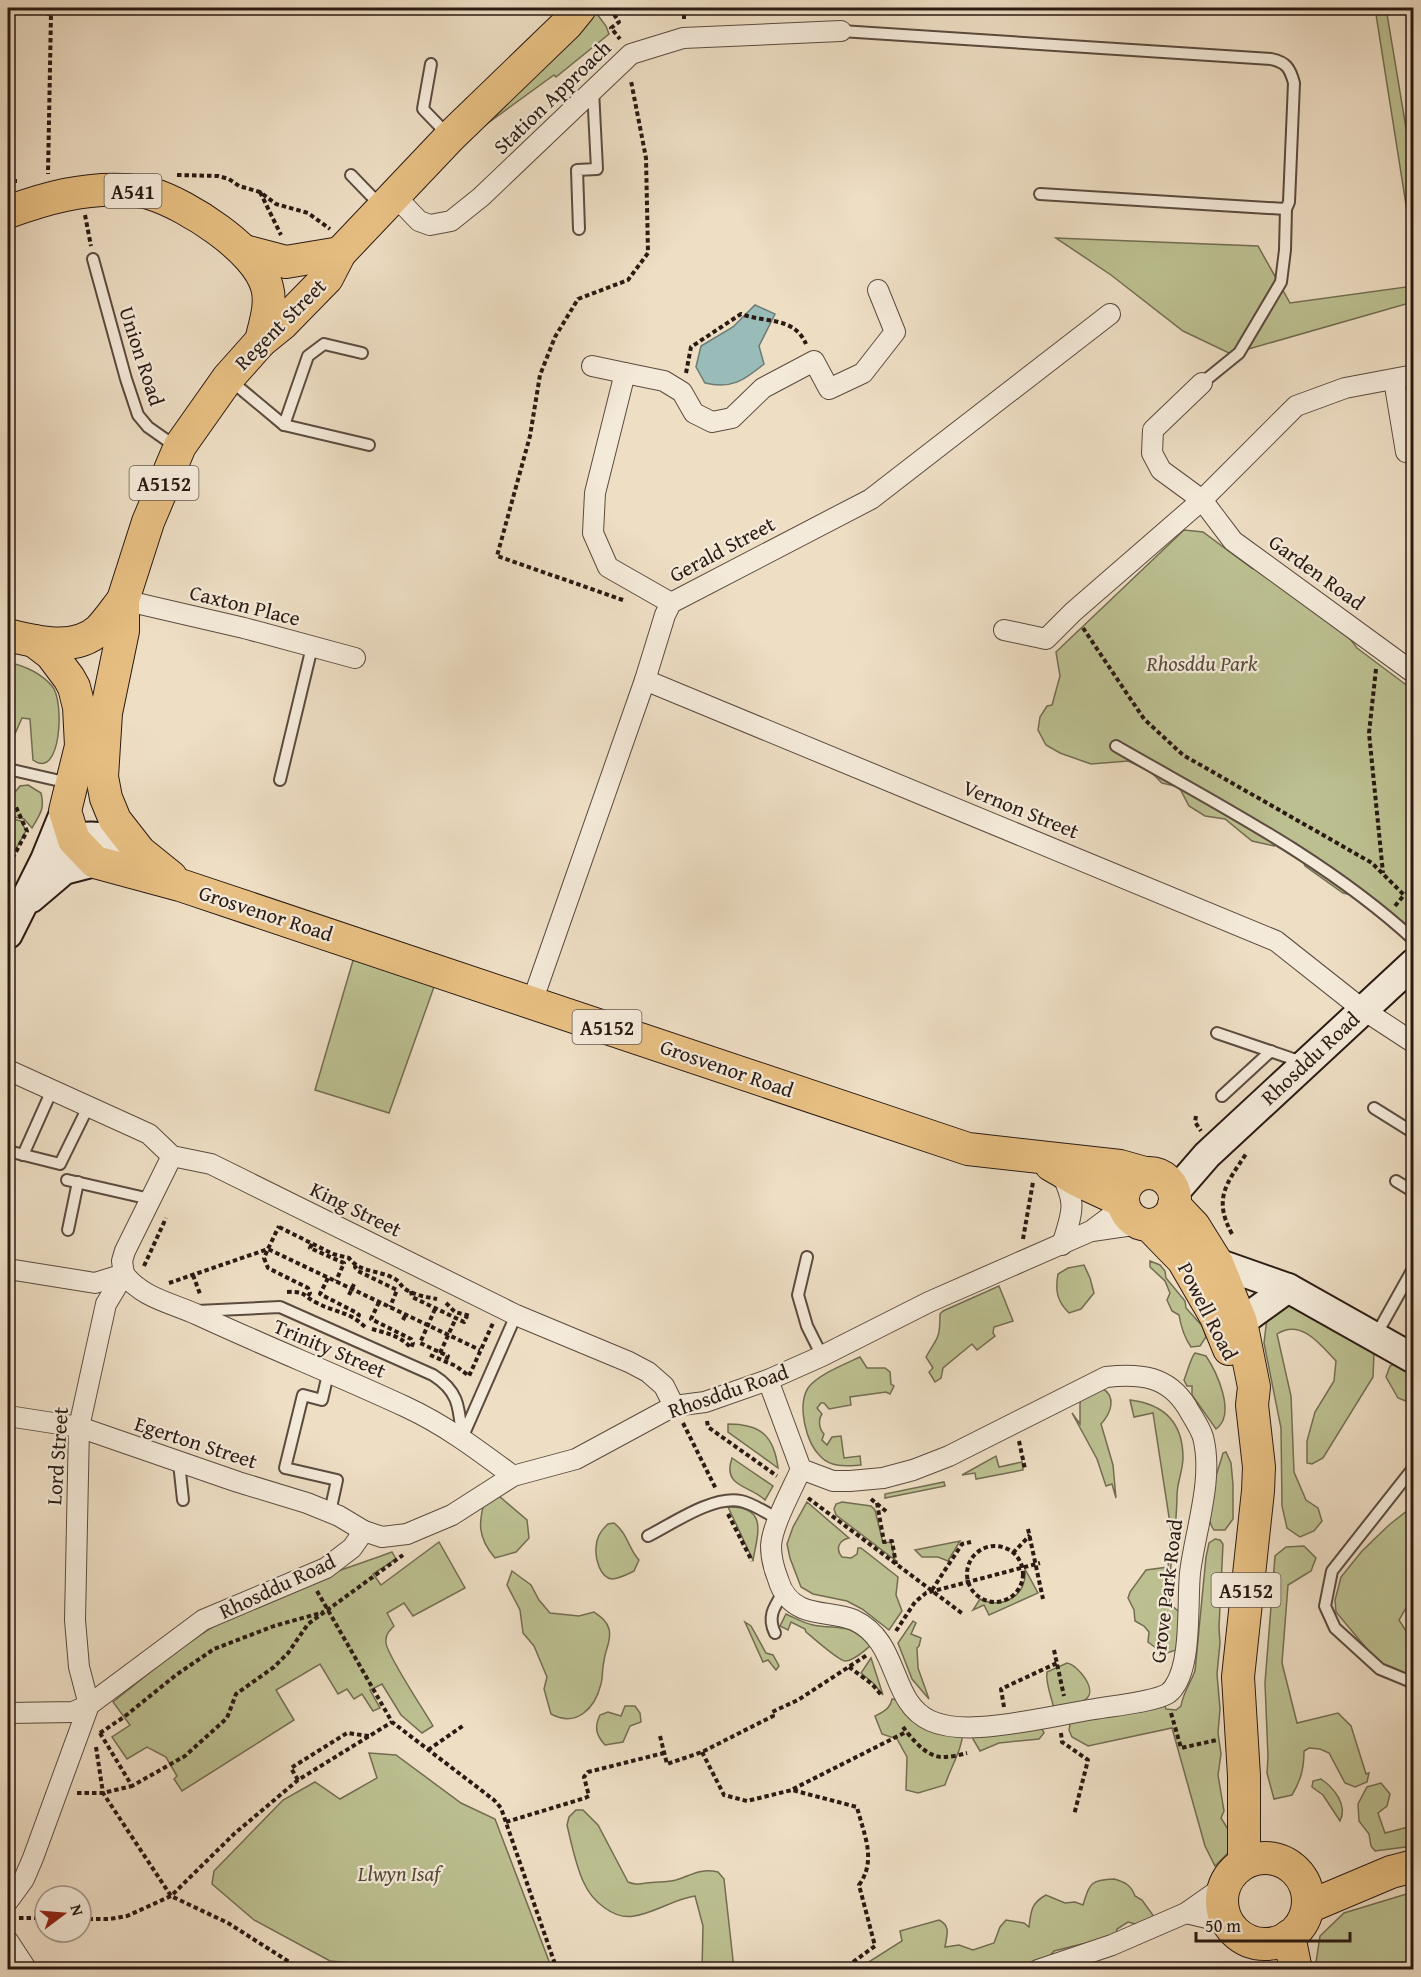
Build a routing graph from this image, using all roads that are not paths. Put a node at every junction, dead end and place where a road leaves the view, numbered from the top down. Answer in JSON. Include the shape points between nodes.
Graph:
{"nodes":[{"id":1,"x":580,"y":8,"type":"edge"},
{"id":2,"x":841,"y":31,"type":"joint"},
{"id":3,"x":430,"y":64,"type":"dead end"},
{"id":4,"x":594,"y":90,"type":"junction"},
{"id":5,"x":450,"y":137,"type":"junction"},
{"id":6,"x":351,"y":175,"type":"dead end"},
{"id":7,"x":1040,"y":194,"type":"dead end"},
{"id":8,"x":389,"y":202,"type":"junction"},
{"id":9,"x":1286,"y":209,"type":"junction"},
{"id":10,"x":8,"y":212,"type":"edge"},
{"id":11,"x":579,"y":229,"type":"dead end"},
{"id":12,"x":336,"y":242,"type":"junction"},
{"id":13,"x":243,"y":251,"type":"junction"},
{"id":14,"x":93,"y":259,"type":"dead end"},
{"id":15,"x":878,"y":290,"type":"dead end"},
{"id":16,"x":1110,"y":314,"type":"dead end"},
{"id":17,"x":261,"y":341,"type":"junction"},
{"id":18,"x":362,"y":353,"type":"dead end"},
{"id":19,"x":592,"y":366,"type":"dead end"},
{"id":20,"x":626,"y":373,"type":"junction"},
{"id":21,"x":228,"y":378,"type":"junction"},
{"id":22,"x":1404,"y":378,"type":"edge"},
{"id":23,"x":1202,"y":383,"type":"joint"},
{"id":24,"x":284,"y":425,"type":"junction"},
{"id":25,"x":369,"y":445,"type":"dead end"},
{"id":26,"x":180,"y":446,"type":"junction"},
{"id":27,"x":1404,"y":453,"type":"edge"},
{"id":28,"x":1202,"y":500,"type":"junction"},
{"id":29,"x":123,"y":600,"type":"junction"},
{"id":30,"x":671,"y":603,"type":"junction"},
{"id":31,"x":1004,"y":630,"type":"dead end"},
{"id":32,"x":21,"y":638,"type":"edge"},
{"id":33,"x":312,"y":646,"type":"junction"},
{"id":34,"x":356,"y":658,"type":"dead end"},
{"id":35,"x":1413,"y":673,"type":"edge"},
{"id":36,"x":645,"y":680,"type":"junction"},
{"id":37,"x":106,"y":713,"type":"junction"},
{"id":38,"x":81,"y":746,"type":"junction"},
{"id":39,"x":1116,"y":746,"type":"dead end"},
{"id":40,"x":8,"y":769,"type":"edge"},
{"id":41,"x":280,"y":780,"type":"dead end"},
{"id":42,"x":77,"y":824,"type":"junction"},
{"id":43,"x":140,"y":852,"type":"junction"},
{"id":44,"x":180,"y":885,"type":"junction"},
{"id":45,"x":20,"y":908,"type":"junction"},
{"id":46,"x":8,"y":934,"type":"edge"},
{"id":47,"x":1413,"y":940,"type":"edge"},
{"id":48,"x":1411,"y":972,"type":"edge"},
{"id":49,"x":532,"y":1002,"type":"junction"},
{"id":50,"x":1362,"y":1010,"type":"junction"},
{"id":51,"x":1217,"y":1033,"type":"dead end"},
{"id":52,"x":1413,"y":1043,"type":"edge"},
{"id":53,"x":1271,"y":1051,"type":"junction"},
{"id":54,"x":1305,"y":1063,"type":"junction"},
{"id":55,"x":8,"y":1070,"type":"edge"},
{"id":56,"x":52,"y":1090,"type":"junction"},
{"id":57,"x":1222,"y":1096,"type":"dead end"},
{"id":58,"x":88,"y":1107,"type":"junction"},
{"id":59,"x":1374,"y":1108,"type":"dead end"},
{"id":60,"x":1413,"y":1133,"type":"edge"},
{"id":61,"x":8,"y":1151,"type":"edge"},
{"id":62,"x":23,"y":1155,"type":"junction"},
{"id":63,"x":172,"y":1156,"type":"junction"},
{"id":64,"x":1048,"y":1163,"type":"junction"},
{"id":65,"x":1396,"y":1181,"type":"dead end"},
{"id":66,"x":1162,"y":1187,"type":"junction"},
{"id":67,"x":1413,"y":1192,"type":"edge"},
{"id":68,"x":150,"y":1199,"type":"junction"},
{"id":69,"x":1134,"y":1214,"type":"junction"},
{"id":70,"x":68,"y":1230,"type":"dead end"},
{"id":71,"x":1062,"y":1245,"type":"junction"},
{"id":72,"x":1225,"y":1250,"type":"junction"},
{"id":73,"x":807,"y":1257,"type":"dead end"},
{"id":74,"x":1413,"y":1267,"type":"edge"},
{"id":75,"x":8,"y":1269,"type":"edge"},
{"id":76,"x":124,"y":1274,"type":"junction"},
{"id":77,"x":1288,"y":1288,"type":"junction"},
{"id":78,"x":190,"y":1311,"type":"junction"},
{"id":79,"x":516,"y":1315,"type":"junction"},
{"id":80,"x":1241,"y":1322,"type":"junction"},
{"id":81,"x":1375,"y":1337,"type":"junction"},
{"id":82,"x":822,"y":1356,"type":"junction"},
{"id":83,"x":1413,"y":1359,"type":"edge"},
{"id":84,"x":328,"y":1374,"type":"junction"},
{"id":85,"x":768,"y":1380,"type":"junction"},
{"id":86,"x":674,"y":1406,"type":"junction"},
{"id":87,"x":1252,"y":1406,"type":"junction"},
{"id":88,"x":8,"y":1416,"type":"edge"},
{"id":89,"x":79,"y":1427,"type":"junction"},
{"id":90,"x":462,"y":1438,"type":"junction"},
{"id":91,"x":178,"y":1463,"type":"junction"},
{"id":92,"x":1413,"y":1467,"type":"edge"},
{"id":93,"x":801,"y":1469,"type":"junction"},
{"id":94,"x":513,"y":1476,"type":"junction"},
{"id":95,"x":183,"y":1500,"type":"dead end"},
{"id":96,"x":330,"y":1512,"type":"junction"},
{"id":97,"x":779,"y":1520,"type":"junction"},
{"id":98,"x":364,"y":1531,"type":"junction"},
{"id":99,"x":648,"y":1536,"type":"dead end"},
{"id":100,"x":783,"y":1593,"type":"junction"},
{"id":101,"x":775,"y":1633,"type":"dead end"},
{"id":102,"x":1413,"y":1683,"type":"edge"},
{"id":103,"x":89,"y":1705,"type":"junction"},
{"id":104,"x":8,"y":1713,"type":"edge"},
{"id":105,"x":1244,"y":1776,"type":"junction"},
{"id":106,"x":1275,"y":1858,"type":"junction"},
{"id":107,"x":1244,"y":1862,"type":"junction"},
{"id":108,"x":1402,"y":1869,"type":"edge"},
{"id":109,"x":1300,"y":1876,"type":"junction"},
{"id":110,"x":1223,"y":1887,"type":"junction"},
{"id":111,"x":8,"y":1901,"type":"edge"},
{"id":112,"x":1308,"y":1906,"type":"junction"},
{"id":113,"x":1186,"y":1912,"type":"junction"},
{"id":114,"x":1228,"y":1923,"type":"junction"},
{"id":115,"x":8,"y":1941,"type":"edge"},
{"id":116,"x":1272,"y":1950,"type":"edge"},
{"id":117,"x":27,"y":1970,"type":"edge"},
{"id":118,"x":1038,"y":1970,"type":"edge"},
{"id":119,"x":1296,"y":1970,"type":"edge"}],
"edges":[{"from":1,"to":5,"type":"main road","name":"Regent Street"},
{"from":2,"to":4,"type":"street","name":"Station Approach","via":[[683,38],[631,54]]},
{"from":2,"to":9,"type":"lane","via":[[1282,62],[1288,66],[1294,83]]},
{"from":3,"to":5,"type":"lane","via":[[423,109]]},
{"from":4,"to":8,"type":"street","name":"Station Approach","via":[[481,197],[451,220],[430,225]]},
{"from":4,"to":11,"type":"lane","via":[[597,169],[577,170]]},
{"from":5,"to":8,"type":"main road","name":"Regent Street"},
{"from":6,"to":8,"type":"lane"},
{"from":7,"to":9,"type":"lane"},
{"from":8,"to":12,"type":"main road","name":"Regent Street"},
{"from":9,"to":23,"type":"lane","via":[[1281,282],[1239,353]]},
{"from":10,"to":13,"type":"main road","number":"A541","via":[[49,197],[88,191],[150,193],[214,227]]},
{"from":12,"to":13,"type":"main road","number":"A541","via":[[286,262]]},
{"from":12,"to":17,"type":"main road","name":"Regent Street","number":"A5152","via":[[327,278]]},
{"from":13,"to":17,"type":"main road","number":"A541","via":[[267,286],[268,305]]},
{"from":14,"to":26,"type":"lane","name":"Union Road","via":[[138,415],[148,427]]},
{"from":15,"to":20,"type":"street","via":[[895,332],[862,373],[829,388],[814,362],[762,388],[732,418],[712,422],[694,413],[682,392],[664,381]]},
{"from":16,"to":30,"type":"street","name":"Gerald Street","via":[[871,499]]},
{"from":17,"to":21,"type":"main road","name":"Regent Street","number":"A5152"},
{"from":18,"to":24,"type":"lane","via":[[324,344],[308,356]]},
{"from":19,"to":20,"type":"street"},
{"from":20,"to":30,"type":"street","via":[[595,493],[593,533],[608,567]]},
{"from":21,"to":24,"type":"lane"},
{"from":21,"to":26,"type":"main road","name":"Regent Street","number":"A5152"},
{"from":22,"to":27,"type":"street"},
{"from":22,"to":28,"type":"street","via":[[1345,388],[1296,406]]},
{"from":23,"to":28,"type":"street","name":"Garden Road","via":[[1153,430],[1152,453],[1161,470]]},
{"from":24,"to":25,"type":"lane"},
{"from":26,"to":29,"type":"main road","name":"Regent Street","number":"A5152","via":[[148,522]]},
{"from":28,"to":31,"type":"street","via":[[1046,639]]},
{"from":28,"to":35,"type":"street","name":"Garden Road","via":[[1233,541]]},
{"from":29,"to":32,"type":"main road","via":[[99,630],[89,636],[67,643]]},
{"from":29,"to":33,"type":"street","name":"Caxton Place"},
{"from":29,"to":37,"type":"main road","name":"Regent Street","number":"A5152","via":[[123,631]]},
{"from":30,"to":36,"type":"street","name":"Gerald Street"},
{"from":32,"to":38,"type":"main road","via":[[58,662],[74,687]]},
{"from":33,"to":34,"type":"street","name":"Caxton Place"},
{"from":33,"to":41,"type":"lane"},
{"from":36,"to":49,"type":"street","name":"Gerald Street"},
{"from":36,"to":50,"type":"street","name":"Vernon Street","via":[[1276,940]]},
{"from":37,"to":38,"type":"main road"},
{"from":37,"to":43,"type":"main road","name":"Grosvenor Road","number":"A5152","via":[[102,777],[106,798],[115,820]]},
{"from":38,"to":42,"type":"main road"},
{"from":39,"to":47,"type":"lane","via":[[1296,850],[1388,916]]},
{"from":40,"to":42,"type":"lane"},
{"from":42,"to":43,"type":"street","name":"Grosvenor Road","via":[[81,837],[107,837]]},
{"from":42,"to":44,"type":"main road","name":"Grosvenor Road","number":"A5152"},
{"from":42,"to":45,"type":"street","via":[[45,860]]},
{"from":42,"to":45,"type":"street","name":"Grosvenor Road","via":[[64,870]]},
{"from":43,"to":44,"type":"main road","name":"Grosvenor Road","number":"A5152"},
{"from":44,"to":49,"type":"main road","name":"Grosvenor Road","number":"A5152"},
{"from":45,"to":46,"type":"street"},
{"from":48,"to":50,"type":"street","name":"Rhosddu Road"},
{"from":49,"to":64,"type":"main road","name":"Grosvenor Road","number":"A5152","via":[[968,1149]]},
{"from":50,"to":52,"type":"street","name":"Vernon Street"},
{"from":50,"to":54,"type":"street","name":"Rhosddu Road"},
{"from":51,"to":53,"type":"lane"},
{"from":53,"to":54,"type":"lane"},
{"from":53,"to":57,"type":"lane"},
{"from":54,"to":66,"type":"street","name":"Rhosddu Road","via":[[1207,1155]]},
{"from":55,"to":56,"type":"street"},
{"from":56,"to":58,"type":"street"},
{"from":56,"to":62,"type":"lane"},
{"from":58,"to":62,"type":"lane","via":[[60,1164]]},
{"from":58,"to":63,"type":"street","via":[[148,1134]]},
{"from":59,"to":60,"type":"lane"},
{"from":61,"to":62,"type":"lane"},
{"from":63,"to":68,"type":"street","name":"Lord Street"},
{"from":63,"to":79,"type":"street","name":"King Street","via":[[211,1164]]},
{"from":64,"to":66,"type":"main road","name":"Grosvenor Road","number":"A5152","via":[[1120,1166]]},
{"from":64,"to":69,"type":"main road","name":"Grosvenor Road","number":"A5152"},
{"from":64,"to":71,"type":"street","via":[[1070,1190],[1073,1209]]},
{"from":65,"to":67,"type":"lane"},
{"from":66,"to":69,"type":"main road","name":"Rhosddu Road","via":[[1166,1219]]},
{"from":66,"to":69,"type":"main road","name":"Rhosddu Road","via":[[1132,1179],[1126,1186]]},
{"from":66,"to":72,"type":"main road","name":"Powell Road","number":"A5152","via":[[1194,1226]]},
{"from":68,"to":70,"type":"lane","via":[[73,1181]]},
{"from":68,"to":76,"type":"street","name":"Lord Street","via":[[125,1251]]},
{"from":69,"to":71,"type":"street","name":"Rhosddu Road"},
{"from":69,"to":87,"type":"main road","name":"Powell Road","number":"A5152","via":[[1183,1260],[1216,1317]]},
{"from":71,"to":82,"type":"street","name":"Rhosddu Road","via":[[929,1302]]},
{"from":72,"to":77,"type":"street"},
{"from":72,"to":80,"type":"main road","name":"Powell Road","number":"A5152"},
{"from":73,"to":82,"type":"lane","via":[[798,1295]]},
{"from":74,"to":81,"type":"lane"},
{"from":75,"to":76,"type":"street","via":[[95,1283]]},
{"from":76,"to":78,"type":"street","name":"Trinity Street","via":[[142,1292]]},
{"from":76,"to":89,"type":"street","name":"Lord Street","via":[[106,1304]]},
{"from":77,"to":80,"type":"street"},
{"from":77,"to":81,"type":"street"},
{"from":78,"to":84,"type":"street","name":"Trinity Street"},
{"from":78,"to":90,"type":"lane","via":[[280,1307],[433,1375],[457,1400]]},
{"from":79,"to":86,"type":"street","name":"King Street","via":[[648,1372],[664,1386]]},
{"from":79,"to":90,"type":"lane"},
{"from":80,"to":87,"type":"main road","name":"Powell Road","number":"A5152","via":[[1254,1387]]},
{"from":81,"to":83,"type":"street"},
{"from":82,"to":85,"type":"street","name":"Rhosddu Road"},
{"from":84,"to":90,"type":"street","name":"Trinity Street","via":[[407,1407]]},
{"from":84,"to":96,"type":"lane","via":[[322,1400],[303,1395],[285,1468],[337,1480]]},
{"from":85,"to":86,"type":"street","name":"Rhosddu Road","via":[[705,1402]]},
{"from":85,"to":93,"type":"street"},
{"from":86,"to":94,"type":"street","name":"Rhosddu Road","via":[[576,1458]]},
{"from":87,"to":105,"type":"main road","name":"Powell Road","number":"A5152","via":[[1259,1467],[1238,1677]]},
{"from":88,"to":89,"type":"street","name":"Egerton Street"},
{"from":89,"to":91,"type":"street","name":"Egerton Street"},
{"from":89,"to":103,"type":"street","name":"Lord Street","via":[[75,1620],[79,1667]]},
{"from":90,"to":94,"type":"street","name":"Trinity Street"},
{"from":91,"to":95,"type":"lane"},
{"from":91,"to":96,"type":"street","name":"Egerton Street"},
{"from":92,"to":102,"type":"lane","via":[[1332,1571],[1325,1606],[1335,1628],[1380,1669]]},
{"from":93,"to":97,"type":"street"},
{"from":93,"to":100,"type":"street","name":"Grove Park Road","via":[[833,1481],[883,1478],[949,1456],[1106,1377],[1130,1374],[1153,1379],[1182,1399],[1203,1435],[1206,1473],[1192,1561],[1186,1651],[1178,1680],[1166,1695],[1129,1704],[1066,1705],[979,1727],[945,1726],[929,1721],[914,1708],[903,1693],[882,1644],[866,1626],[842,1615],[803,1608]]},
{"from":94,"to":98,"type":"street","name":"Rhosddu Road","via":[[452,1515],[407,1534],[382,1537]]},
{"from":96,"to":98,"type":"street","name":"Egerton Street"},
{"from":97,"to":99,"type":"lane","via":[[748,1503],[722,1501]]},
{"from":97,"to":100,"type":"street","via":[[771,1547]]},
{"from":98,"to":103,"type":"street","name":"Rhosddu Road","via":[[352,1548],[326,1568],[203,1620]]},
{"from":100,"to":101,"type":"lane","via":[[772,1612]]},
{"from":103,"to":104,"type":"street","via":[[72,1712]]},
{"from":103,"to":111,"type":"street","via":[[24,1879]]},
{"from":105,"to":106,"type":"main road","name":"Powell Road","number":"A5152","via":[[1256,1817]]},
{"from":105,"to":107,"type":"main road","name":"Powell Road","number":"A5152"},
{"from":106,"to":107,"type":"main road"},
{"from":106,"to":109,"type":"main road"},
{"from":107,"to":110,"type":"main road"},
{"from":108,"to":109,"type":"main road"},
{"from":108,"to":112,"type":"main road"},
{"from":109,"to":112,"type":"main road"},
{"from":110,"to":113,"type":"street"},
{"from":110,"to":114,"type":"main road","via":[[1222,1912]]},
{"from":112,"to":116,"type":"main road","via":[[1298,1928]]},
{"from":113,"to":114,"type":"street"},
{"from":113,"to":118,"type":"street","via":[[1112,1945]]},
{"from":114,"to":116,"type":"main road","via":[[1247,1940]]},
{"from":115,"to":117,"type":"street"},
{"from":116,"to":119,"type":"main road"}]}
